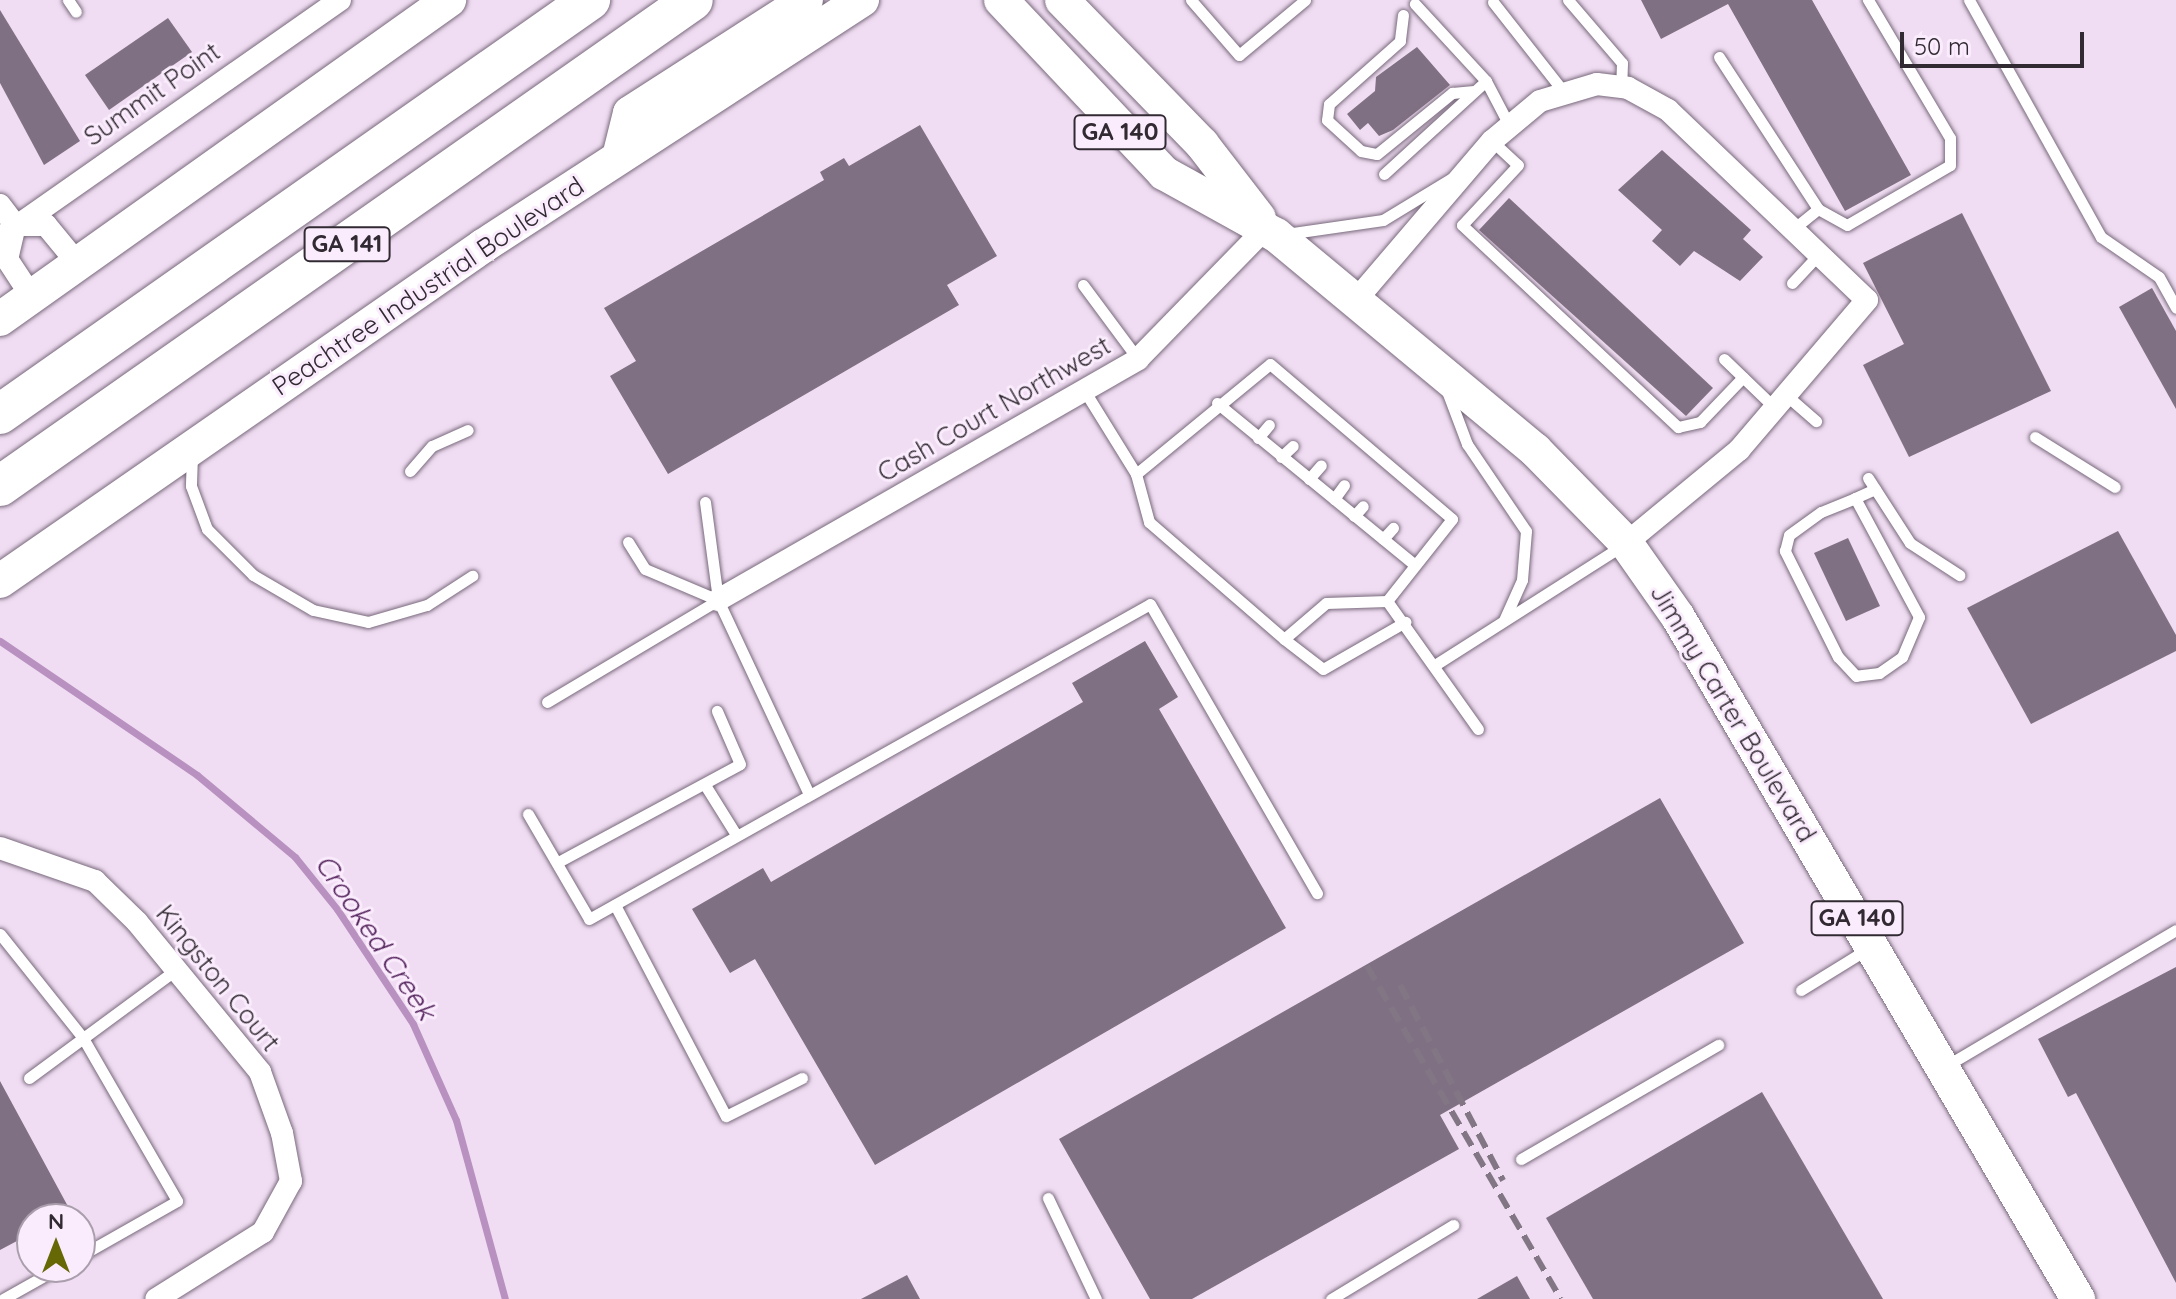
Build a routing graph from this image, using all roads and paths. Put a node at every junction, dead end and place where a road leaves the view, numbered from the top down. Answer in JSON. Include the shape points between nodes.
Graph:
{"nodes":[{"id":1,"x":68,"y":0,"type":"edge"},
{"id":2,"x":340,"y":0,"type":"edge"},
{"id":3,"x":449,"y":0,"type":"edge"},
{"id":4,"x":590,"y":0,"type":"edge"},
{"id":5,"x":693,"y":0,"type":"edge"},
{"id":6,"x":806,"y":0,"type":"edge"},
{"id":7,"x":862,"y":0,"type":"edge"},
{"id":8,"x":1001,"y":0,"type":"edge"},
{"id":9,"x":1062,"y":0,"type":"edge"},
{"id":10,"x":1076,"y":0,"type":"edge"},
{"id":11,"x":1191,"y":0,"type":"edge"},
{"id":12,"x":1305,"y":0,"type":"edge"},
{"id":13,"x":1568,"y":0,"type":"edge"},
{"id":14,"x":1868,"y":0,"type":"edge"},
{"id":15,"x":1969,"y":0,"type":"edge"},
{"id":16,"x":1493,"y":2,"type":"dead end"},
{"id":17,"x":1415,"y":4,"type":"dead end"},
{"id":18,"x":76,"y":12,"type":"dead end"},
{"id":19,"x":1403,"y":15,"type":"dead end"},
{"id":20,"x":1719,"y":57,"type":"dead end"},
{"id":21,"x":1486,"y":81,"type":"junction"},
{"id":22,"x":1621,"y":87,"type":"junction"},
{"id":23,"x":1474,"y":91,"type":"junction"},
{"id":24,"x":1563,"y":91,"type":"junction"},
{"id":25,"x":1509,"y":125,"type":"junction"},
{"id":26,"x":1492,"y":141,"type":"junction"},
{"id":27,"x":1202,"y":144,"type":"junction"},
{"id":28,"x":619,"y":157,"type":"junction"},
{"id":29,"x":1469,"y":167,"type":"junction"},
{"id":30,"x":1384,"y":174,"type":"dead end"},
{"id":31,"x":0,"y":205,"type":"edge"},
{"id":32,"x":1818,"y":209,"type":"junction"},
{"id":33,"x":1791,"y":231,"type":"junction"},
{"id":34,"x":8,"y":232,"type":"edge"},
{"id":35,"x":1271,"y":232,"type":"junction"},
{"id":36,"x":1818,"y":255,"type":"junction"},
{"id":37,"x":79,"y":265,"type":"junction"},
{"id":38,"x":1792,"y":283,"type":"dead end"},
{"id":39,"x":1083,"y":285,"type":"dead end"},
{"id":40,"x":32,"y":297,"type":"junction"},
{"id":41,"x":1356,"y":300,"type":"junction"},
{"id":42,"x":2176,"y":308,"type":"edge"},
{"id":43,"x":0,"y":319,"type":"edge"},
{"id":44,"x":1138,"y":359,"type":"junction"},
{"id":45,"x":1724,"y":359,"type":"dead end"},
{"id":46,"x":1438,"y":365,"type":"junction"},
{"id":47,"x":1743,"y":377,"type":"junction"},
{"id":48,"x":1084,"y":390,"type":"junction"},
{"id":49,"x":1300,"y":390,"type":"junction"},
{"id":50,"x":1290,"y":400,"type":"dead end"},
{"id":51,"x":1781,"y":402,"type":"junction"},
{"id":52,"x":1217,"y":403,"type":"junction"},
{"id":53,"x":0,"y":414,"type":"edge"},
{"id":54,"x":1816,"y":421,"type":"dead end"},
{"id":55,"x":1269,"y":425,"type":"dead end"},
{"id":56,"x":468,"y":430,"type":"dead end"},
{"id":57,"x":2035,"y":437,"type":"dead end"},
{"id":58,"x":1258,"y":438,"type":"junction"},
{"id":59,"x":1293,"y":446,"type":"dead end"},
{"id":60,"x":192,"y":448,"type":"junction"},
{"id":61,"x":1281,"y":457,"type":"junction"},
{"id":62,"x":1321,"y":465,"type":"dead end"},
{"id":63,"x":410,"y":471,"type":"dead end"},
{"id":64,"x":1136,"y":474,"type":"junction"},
{"id":65,"x":1868,"y":478,"type":"dead end"},
{"id":66,"x":1309,"y":479,"type":"junction"},
{"id":67,"x":1344,"y":485,"type":"dead end"},
{"id":68,"x":0,"y":486,"type":"edge"},
{"id":69,"x":2115,"y":487,"type":"dead end"},
{"id":70,"x":1875,"y":489,"type":"junction"},
{"id":71,"x":1855,"y":498,"type":"junction"},
{"id":72,"x":1334,"y":499,"type":"junction"},
{"id":73,"x":705,"y":502,"type":"dead end"},
{"id":74,"x":1363,"y":506,"type":"dead end"},
{"id":75,"x":1354,"y":516,"type":"junction"},
{"id":76,"x":1393,"y":528,"type":"dead end"},
{"id":77,"x":1383,"y":539,"type":"junction"},
{"id":78,"x":628,"y":542,"type":"dead end"},
{"id":79,"x":1626,"y":543,"type":"junction"},
{"id":80,"x":1414,"y":564,"type":"junction"},
{"id":81,"x":1959,"y":575,"type":"dead end"},
{"id":82,"x":472,"y":576,"type":"dead end"},
{"id":83,"x":0,"y":581,"type":"edge"},
{"id":84,"x":718,"y":600,"type":"junction"},
{"id":85,"x":1387,"y":601,"type":"junction"},
{"id":86,"x":1504,"y":620,"type":"junction"},
{"id":87,"x":1405,"y":622,"type":"junction"},
{"id":88,"x":1284,"y":639,"type":"junction"},
{"id":89,"x":1438,"y":663,"type":"junction"},
{"id":90,"x":547,"y":702,"type":"dead end"},
{"id":91,"x":717,"y":711,"type":"dead end"},
{"id":92,"x":1478,"y":729,"type":"dead end"},
{"id":93,"x":705,"y":785,"type":"junction"},
{"id":94,"x":807,"y":790,"type":"junction"},
{"id":95,"x":528,"y":814,"type":"dead end"},
{"id":96,"x":735,"y":833,"type":"junction"},
{"id":97,"x":0,"y":848,"type":"edge"},
{"id":98,"x":560,"y":861,"type":"junction"},
{"id":99,"x":1317,"y":893,"type":"dead end"},
{"id":100,"x":615,"y":905,"type":"junction"},
{"id":101,"x":2176,"y":930,"type":"edge"},
{"id":102,"x":0,"y":934,"type":"edge"},
{"id":103,"x":1873,"y":946,"type":"junction"},
{"id":104,"x":178,"y":968,"type":"junction"},
{"id":105,"x":1801,"y":990,"type":"dead end"},
{"id":106,"x":83,"y":1038,"type":"junction"},
{"id":107,"x":1718,"y":1045,"type":"dead end"},
{"id":108,"x":1945,"y":1067,"type":"junction"},
{"id":109,"x":29,"y":1078,"type":"dead end"},
{"id":110,"x":802,"y":1078,"type":"dead end"},
{"id":111,"x":1521,"y":1159,"type":"dead end"},
{"id":112,"x":1048,"y":1198,"type":"dead end"},
{"id":113,"x":1453,"y":1225,"type":"dead end"},
{"id":114,"x":96,"y":1247,"type":"edge"},
{"id":115,"x":32,"y":1283,"type":"edge"},
{"id":116,"x":3,"y":1299,"type":"edge"},
{"id":117,"x":156,"y":1299,"type":"edge"},
{"id":118,"x":1096,"y":1299,"type":"edge"},
{"id":119,"x":1331,"y":1299,"type":"edge"},
{"id":120,"x":2078,"y":1299,"type":"edge"}],
"edges":[{"from":1,"to":18,"type":"lane"},
{"from":2,"to":34,"type":"street","name":"Summit Point"},
{"from":3,"to":37,"type":"main road"},
{"from":4,"to":53,"type":"highway","number":"GA 141"},
{"from":5,"to":68,"type":"highway","number":"GA 141"},
{"from":6,"to":28,"type":"main road","via":[[630,113]]},
{"from":7,"to":28,"type":"main road","name":"Peachtree Industrial Boulevard"},
{"from":8,"to":35,"type":"main road","name":"Jimmy Carter Boulevard","number":"GA 140","via":[[1164,173]]},
{"from":9,"to":27,"type":"main road","name":"Jimmy Carter Boulevard","number":"GA 140"},
{"from":10,"to":27,"type":"main road","via":[[1164,90]]},
{"from":11,"to":12,"type":"lane","via":[[1239,55]]},
{"from":13,"to":22,"type":"lane","via":[[1622,63]]},
{"from":14,"to":32,"type":"lane","via":[[1950,138],[1950,165],[1847,225]]},
{"from":15,"to":42,"type":"lane","via":[[2101,237],[2159,277]]},
{"from":16,"to":24,"type":"lane"},
{"from":17,"to":21,"type":"lane"},
{"from":19,"to":23,"type":"lane","via":[[1400,41],[1329,104],[1327,120],[1361,151],[1377,154],[1452,93]]},
{"from":20,"to":32,"type":"lane"},
{"from":21,"to":23,"type":"lane"},
{"from":21,"to":25,"type":"lane"},
{"from":22,"to":24,"type":"street"},
{"from":22,"to":33,"type":"street","via":[[1668,110]]},
{"from":23,"to":30,"type":"lane"},
{"from":24,"to":25,"type":"street"},
{"from":25,"to":26,"type":"street"},
{"from":26,"to":29,"type":"street"},
{"from":26,"to":47,"type":"lane","via":[[1518,165],[1462,225],[1473,236],[1678,427],[1700,422]]},
{"from":27,"to":35,"type":"main road","name":"Jimmy Carter Boulevard","number":"GA 140"},
{"from":28,"to":60,"type":"main road","name":"Peachtree Industrial Boulevard"},
{"from":29,"to":35,"type":"lane","via":[[1383,220]]},
{"from":29,"to":41,"type":"street"},
{"from":31,"to":34,"type":"street"},
{"from":32,"to":33,"type":"lane"},
{"from":33,"to":36,"type":"street"},
{"from":34,"to":37,"type":"street","via":[[46,225]]},
{"from":34,"to":40,"type":"street","via":[[7,259]]},
{"from":35,"to":41,"type":"main road","name":"Jimmy Carter Boulevard","number":"GA 140"},
{"from":35,"to":44,"type":"street","name":"Cash Court Northwest"},
{"from":36,"to":38,"type":"lane"},
{"from":36,"to":51,"type":"street","via":[[1867,300]]},
{"from":37,"to":40,"type":"main road"},
{"from":39,"to":44,"type":"lane"},
{"from":40,"to":43,"type":"main road"},
{"from":41,"to":46,"type":"main road","name":"Jimmy Carter Boulevard","number":"GA 140"},
{"from":44,"to":48,"type":"street","name":"Cash Court Northwest"},
{"from":45,"to":47,"type":"lane"},
{"from":46,"to":79,"type":"main road","name":"Jimmy Carter Boulevard","number":"GA 140","via":[[1572,483]]},
{"from":46,"to":86,"type":"lane","via":[[1467,444],[1526,531],[1522,580]]},
{"from":47,"to":51,"type":"lane"},
{"from":48,"to":64,"type":"lane"},
{"from":48,"to":84,"type":"street","name":"Cash Court Northwest"},
{"from":49,"to":50,"type":"lane"},
{"from":49,"to":52,"type":"lane","via":[[1270,364]]},
{"from":49,"to":80,"type":"lane","via":[[1368,455],[1452,519]]},
{"from":51,"to":54,"type":"lane"},
{"from":51,"to":79,"type":"street","via":[[1739,450]]},
{"from":52,"to":58,"type":"lane"},
{"from":52,"to":64,"type":"lane"},
{"from":55,"to":58,"type":"lane"},
{"from":56,"to":63,"type":"lane","via":[[432,446]]},
{"from":57,"to":69,"type":"lane"},
{"from":58,"to":61,"type":"lane"},
{"from":59,"to":61,"type":"lane"},
{"from":60,"to":82,"type":"lane","via":[[191,486],[207,529],[253,575],[313,610],[368,622],[427,605]]},
{"from":60,"to":83,"type":"main road","name":"Peachtree Industrial Boulevard"},
{"from":61,"to":66,"type":"lane"},
{"from":62,"to":66,"type":"lane"},
{"from":64,"to":88,"type":"lane","via":[[1149,522]]},
{"from":65,"to":70,"type":"lane"},
{"from":66,"to":72,"type":"lane"},
{"from":67,"to":72,"type":"lane"},
{"from":70,"to":71,"type":"lane"},
{"from":70,"to":81,"type":"lane","via":[[1910,543]]},
{"from":71,"to":71,"type":"lane","via":[[1789,535],[1785,551],[1838,657],[1856,676],[1879,673],[1902,657],[1919,617]]},
{"from":72,"to":75,"type":"lane"},
{"from":73,"to":84,"type":"lane"},
{"from":74,"to":75,"type":"lane"},
{"from":75,"to":77,"type":"lane"},
{"from":76,"to":77,"type":"lane"},
{"from":77,"to":80,"type":"lane"},
{"from":78,"to":84,"type":"lane","via":[[645,569]]},
{"from":79,"to":86,"type":"lane"},
{"from":79,"to":103,"type":"main road","name":"Jimmy Carter Boulevard","number":"GA 140","via":[[1678,617]]},
{"from":80,"to":85,"type":"lane"},
{"from":84,"to":90,"type":"lane"},
{"from":84,"to":94,"type":"lane"},
{"from":85,"to":87,"type":"lane"},
{"from":85,"to":88,"type":"lane","via":[[1326,603]]},
{"from":86,"to":89,"type":"lane"},
{"from":87,"to":88,"type":"lane","via":[[1323,669]]},
{"from":87,"to":89,"type":"lane"},
{"from":89,"to":92,"type":"lane"},
{"from":91,"to":93,"type":"lane","via":[[740,764]]},
{"from":93,"to":96,"type":"lane"},
{"from":93,"to":98,"type":"lane"},
{"from":94,"to":96,"type":"lane"},
{"from":94,"to":99,"type":"lane","via":[[1150,604]]},
{"from":95,"to":98,"type":"lane"},
{"from":96,"to":100,"type":"lane"},
{"from":97,"to":104,"type":"street","name":"Kingston Court","via":[[95,881]]},
{"from":98,"to":100,"type":"lane","via":[[589,919]]},
{"from":100,"to":110,"type":"lane","via":[[726,1116]]},
{"from":101,"to":108,"type":"lane"},
{"from":102,"to":106,"type":"lane"},
{"from":103,"to":105,"type":"lane"},
{"from":103,"to":108,"type":"main road","name":"Jimmy Carter Boulevard","number":"GA 140"},
{"from":104,"to":106,"type":"lane"},
{"from":104,"to":117,"type":"street","name":"Kingston Court","via":[[260,1072],[291,1181],[263,1232]]},
{"from":106,"to":109,"type":"lane"},
{"from":106,"to":114,"type":"lane","via":[[177,1201]]},
{"from":107,"to":111,"type":"lane"},
{"from":108,"to":120,"type":"main road","name":"Jimmy Carter Boulevard","number":"GA 140"},
{"from":112,"to":118,"type":"lane"},
{"from":113,"to":119,"type":"lane"},
{"from":115,"to":116,"type":"lane"}]}
